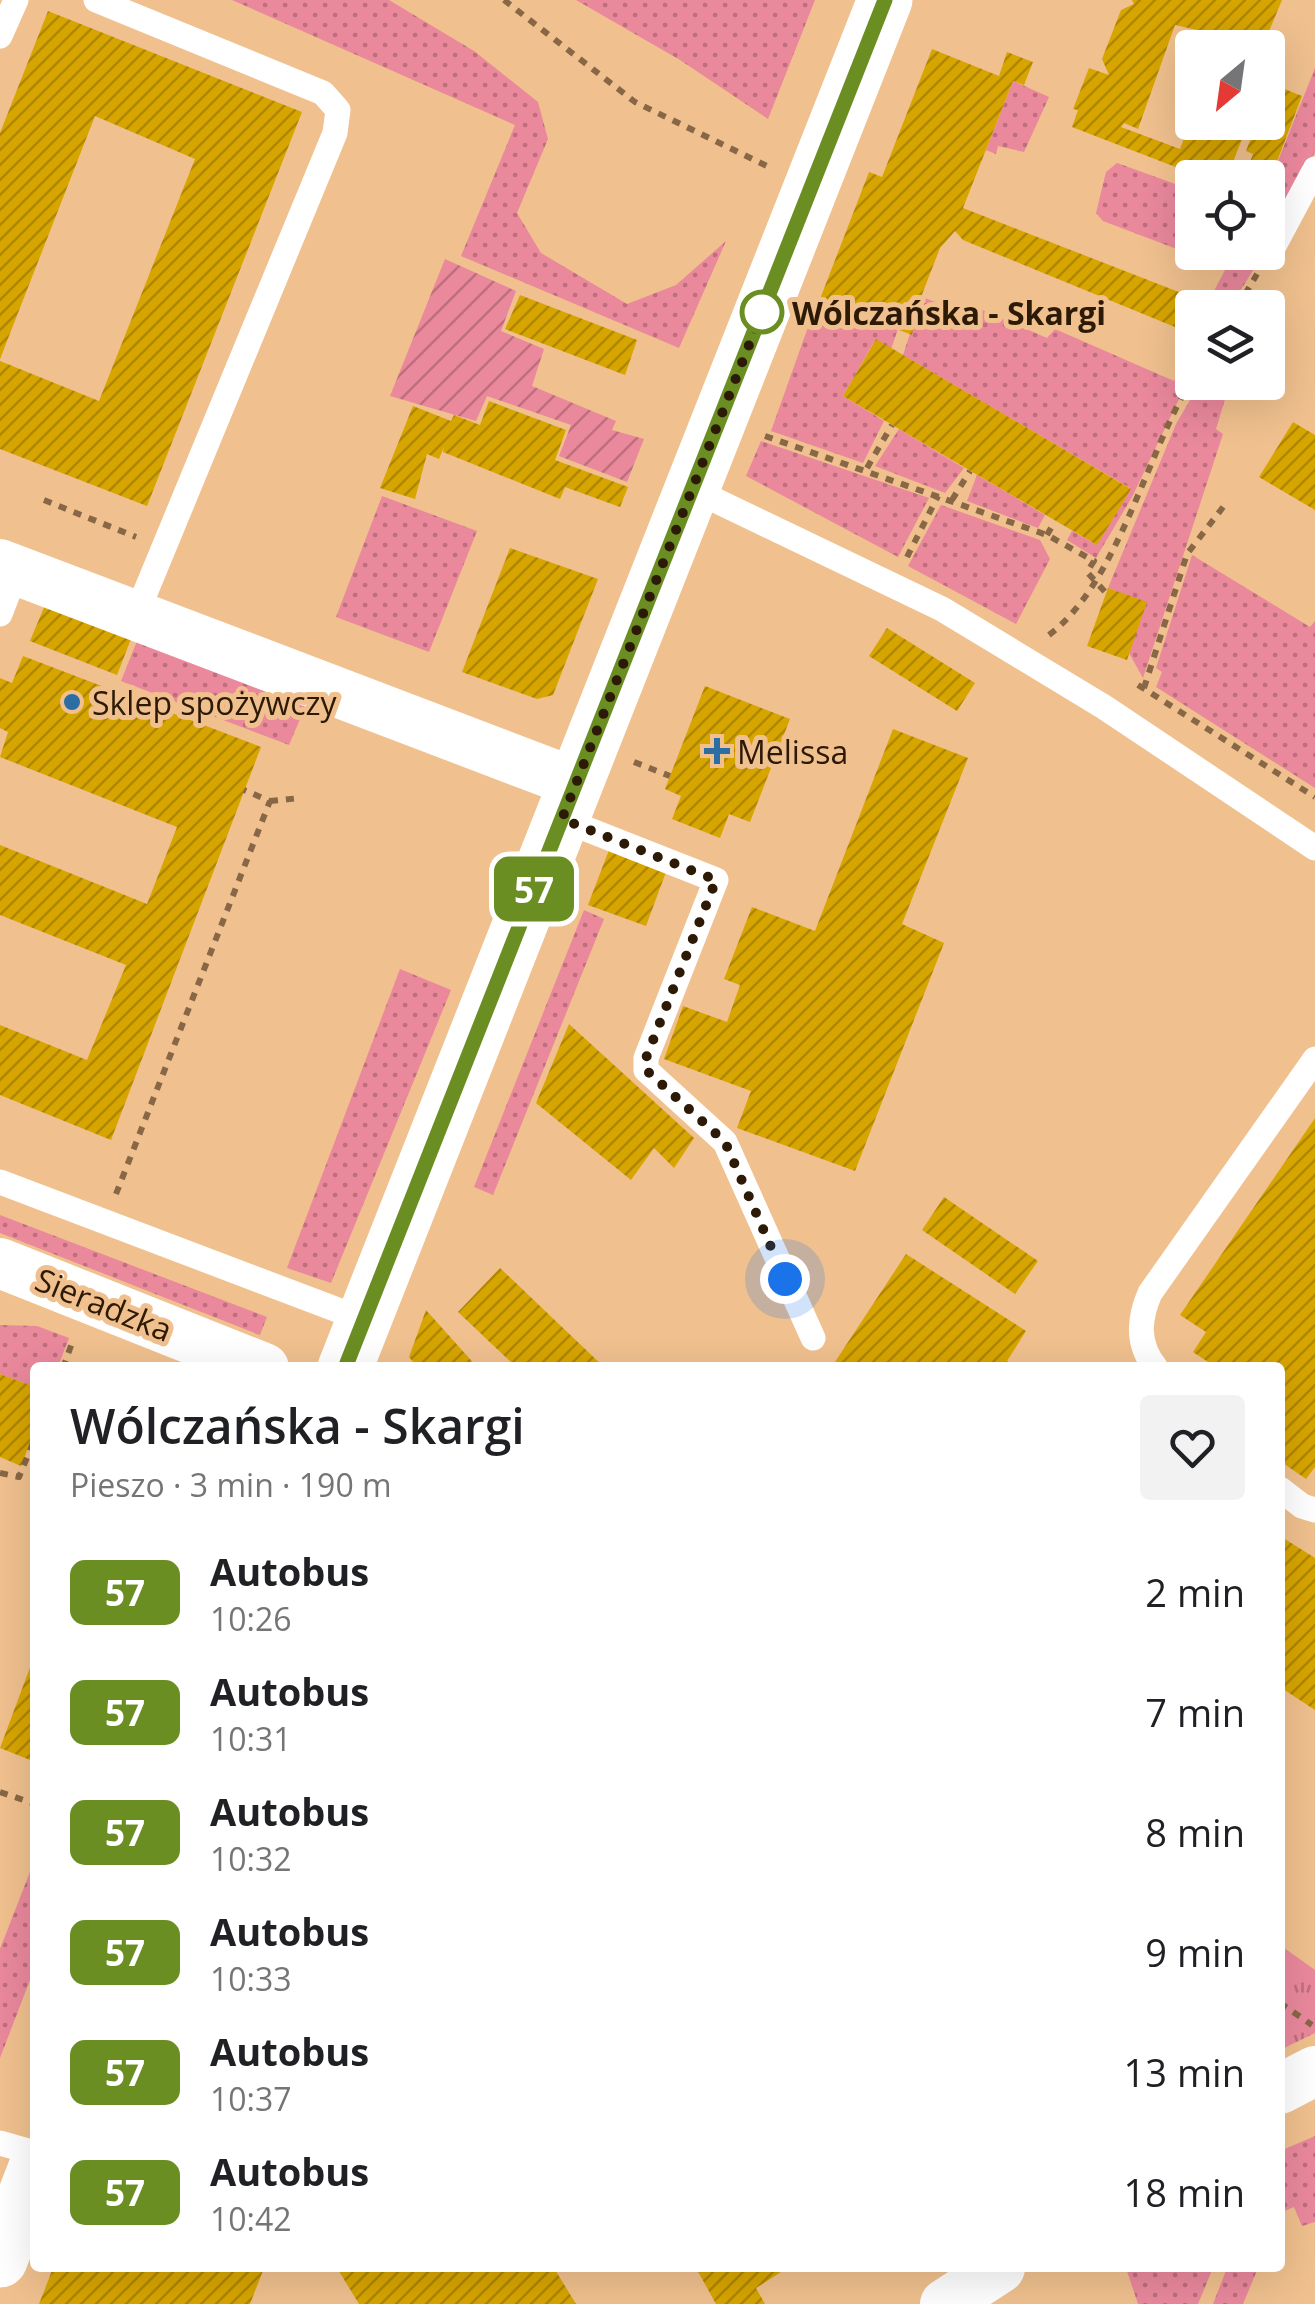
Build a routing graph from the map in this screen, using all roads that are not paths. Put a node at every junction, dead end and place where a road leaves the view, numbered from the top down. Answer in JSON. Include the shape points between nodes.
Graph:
{"nodes":[{"id":1,"x":16,"y":0,"type":"edge"},
{"id":2,"x":96,"y":0,"type":"edge"},
{"id":3,"x":885,"y":0,"type":"edge"},
{"id":4,"x":0,"y":36,"type":"edge"},
{"id":5,"x":1315,"y":169,"type":"edge"},
{"id":6,"x":1285,"y":225,"type":"edge"},
{"id":7,"x":692,"y":489,"type":"junction"},
{"id":8,"x":6,"y":582,"type":"edge"},
{"id":9,"x":136,"y":615,"type":"junction"},
{"id":10,"x":569,"y":801,"type":"junction"},
{"id":11,"x":1315,"y":848,"type":"edge"},
{"id":12,"x":1315,"y":1059,"type":"edge"},
{"id":13,"x":0,"y":1182,"type":"edge"},
{"id":14,"x":0,"y":1264,"type":"edge"},
{"id":15,"x":813,"y":1338,"type":"dead end"},
{"id":16,"x":354,"y":1344,"type":"edge"},
{"id":17,"x":249,"y":1362,"type":"edge"},
{"id":18,"x":1151,"y":1362,"type":"edge"},
{"id":19,"x":1285,"y":1493,"type":"edge"},
{"id":20,"x":1315,"y":1510,"type":"edge"},
{"id":21,"x":1315,"y":2071,"type":"edge"},
{"id":22,"x":1285,"y":2086,"type":"edge"},
{"id":23,"x":0,"y":2143,"type":"edge"},
{"id":24,"x":30,"y":2152,"type":"edge"},
{"id":25,"x":30,"y":2183,"type":"edge"},
{"id":26,"x":0,"y":2260,"type":"edge"},
{"id":27,"x":994,"y":2272,"type":"edge"},
{"id":28,"x":945,"y":2304,"type":"edge"}],
"edges":[{"from":1,"to":4,"type":"lane"},
{"from":2,"to":9,"type":"lane","via":[[323,93],[338,110],[335,134]]},
{"from":3,"to":7,"type":"street"},
{"from":5,"to":6,"type":"lane"},
{"from":7,"to":10,"type":"street"},
{"from":7,"to":11,"type":"lane","via":[[894,584],[1104,707]]},
{"from":8,"to":9,"type":"street"},
{"from":9,"to":10,"type":"street"},
{"from":10,"to":15,"type":"lane","via":[[716,880],[646,1070],[725,1142]]},
{"from":10,"to":16,"type":"street"},
{"from":12,"to":18,"type":"lane","via":[[1150,1292],[1138,1319]]},
{"from":13,"to":16,"type":"lane","via":[[105,1223]]},
{"from":14,"to":17,"type":"street","name":"Sieradzka"},
{"from":19,"to":20,"type":"lane"},
{"from":21,"to":22,"type":"street"},
{"from":23,"to":24,"type":"lane"},
{"from":25,"to":26,"type":"street"},
{"from":27,"to":28,"type":"street"}]}
